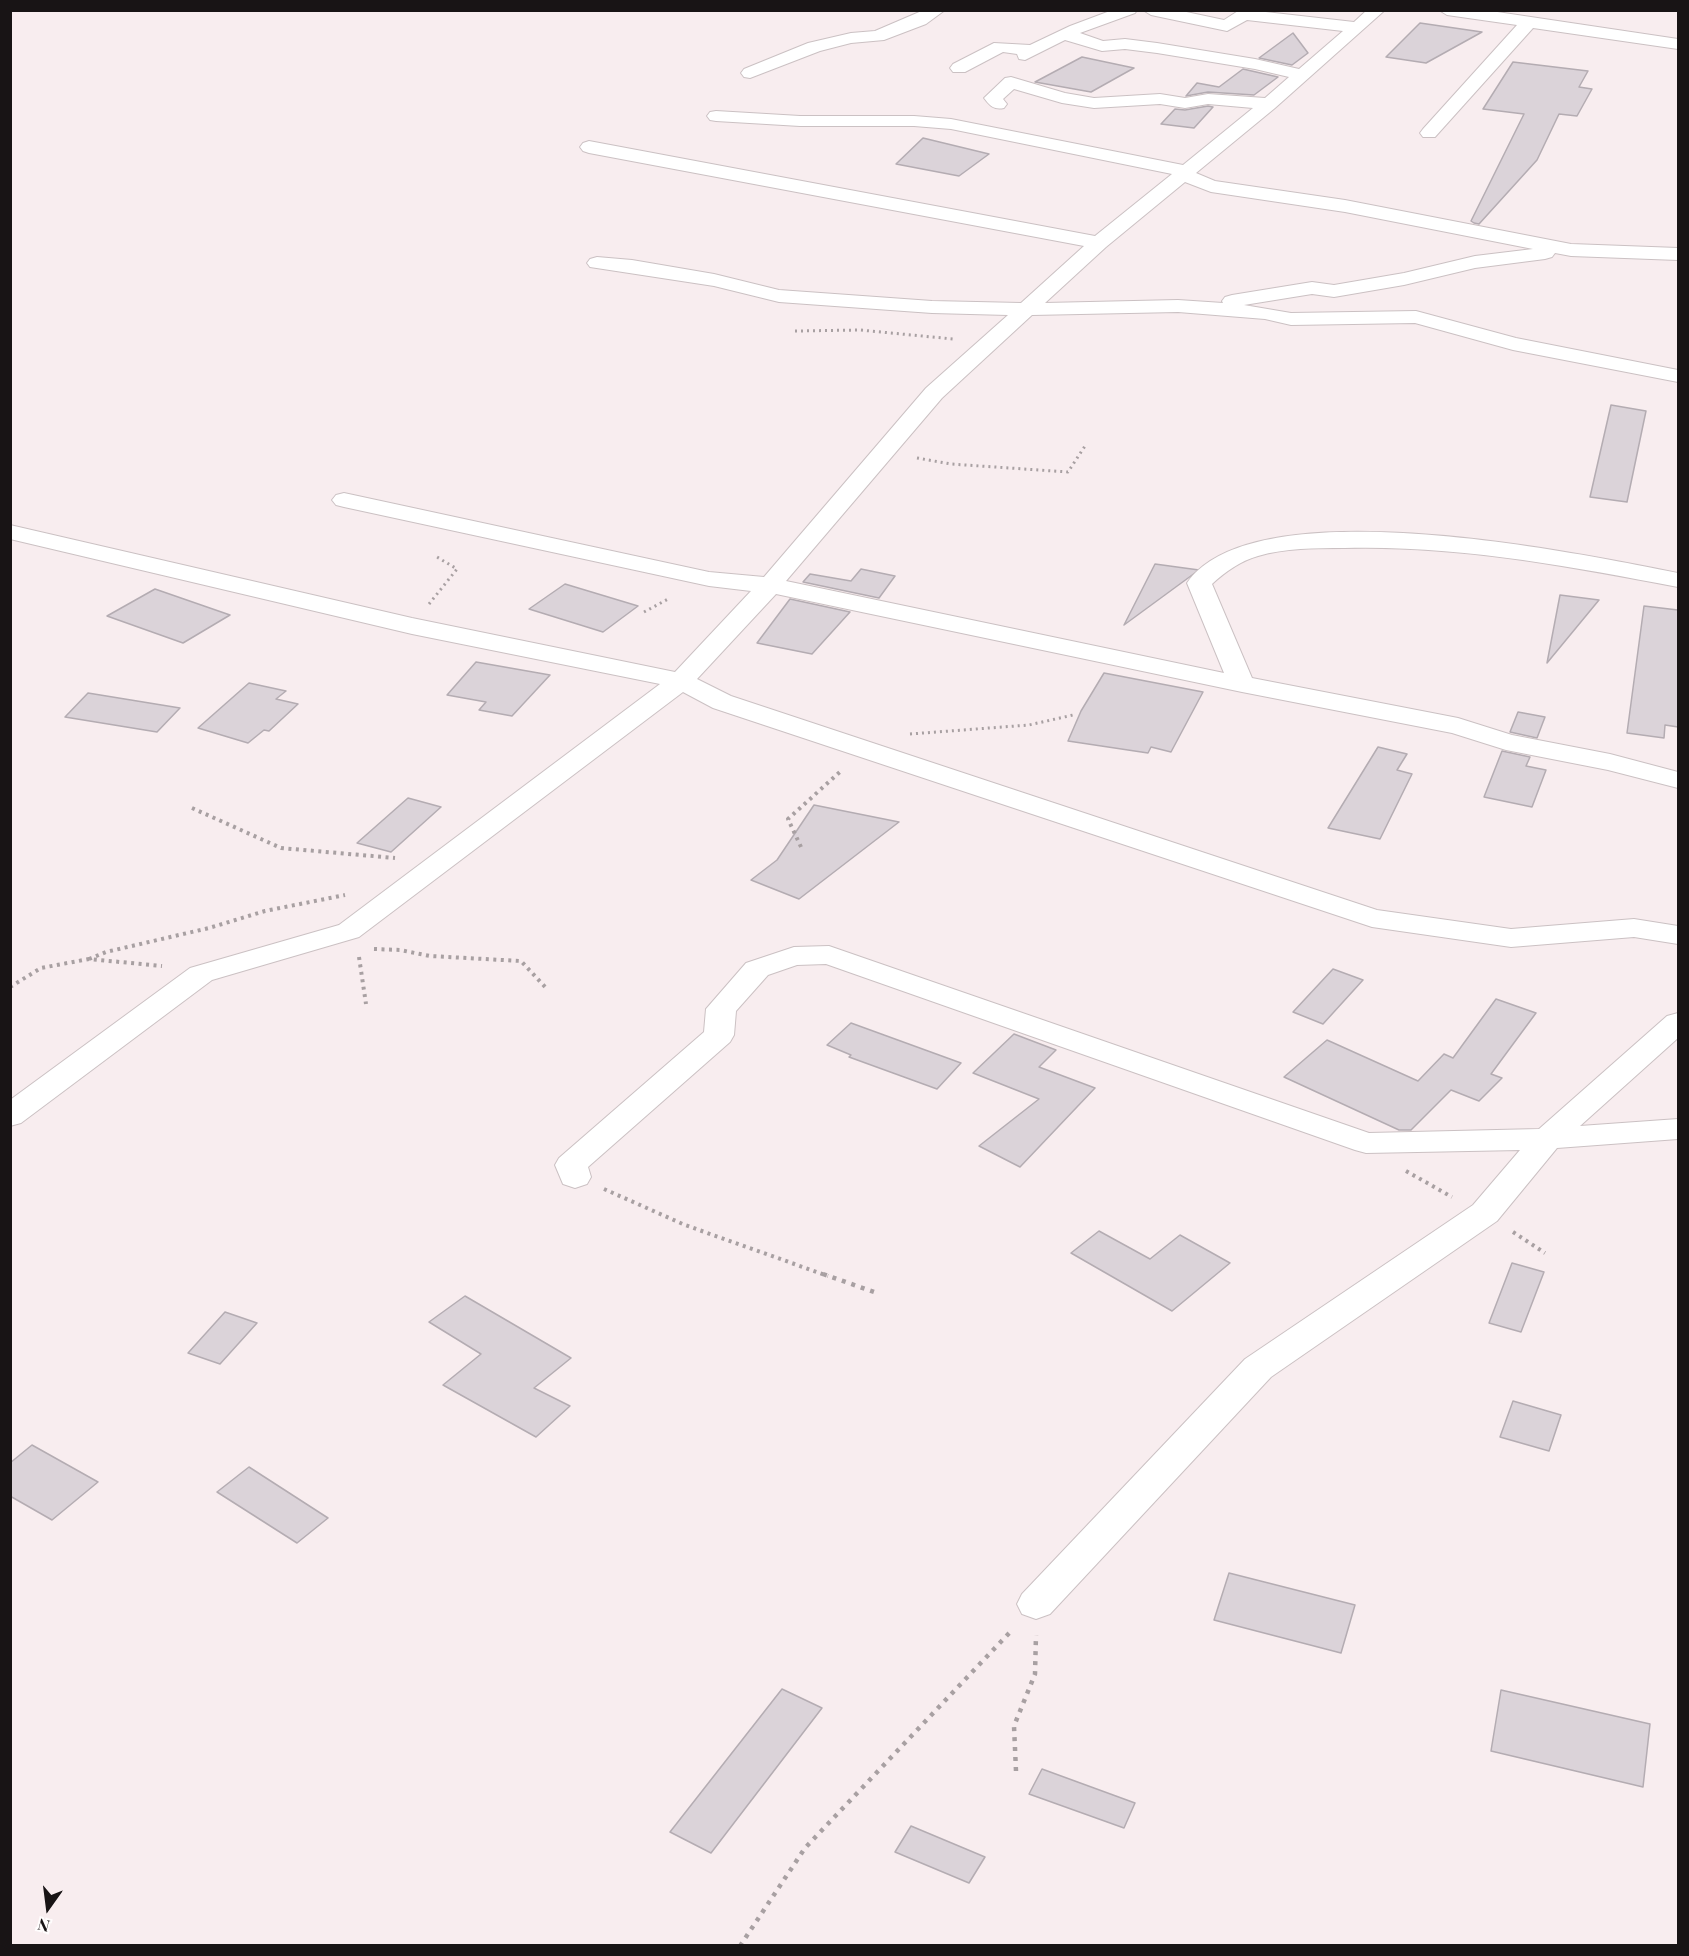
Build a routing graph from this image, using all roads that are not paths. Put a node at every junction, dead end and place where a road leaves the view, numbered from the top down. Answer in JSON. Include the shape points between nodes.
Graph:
{"nodes":[{"id":1,"x":937,"y":10,"type":"edge"},
{"id":2,"x":1129,"y":10,"type":"edge"},
{"id":3,"x":1151,"y":10,"type":"edge"},
{"id":4,"x":1377,"y":10,"type":"edge"},
{"id":5,"x":1447,"y":10,"type":"edge"},
{"id":6,"x":1528,"y":22,"type":"junction"},
{"id":7,"x":1356,"y":27,"type":"junction"},
{"id":8,"x":1067,"y":34,"type":"junction"},
{"id":9,"x":1678,"y":44,"type":"edge"},
{"id":10,"x":959,"y":68,"type":"dead end"},
{"id":11,"x":750,"y":73,"type":"dead end"},
{"id":12,"x":1302,"y":75,"type":"junction"},
{"id":13,"x":998,"y":104,"type":"dead end"},
{"id":14,"x":1269,"y":104,"type":"junction"},
{"id":15,"x":716,"y":116,"type":"dead end"},
{"id":16,"x":1429,"y":133,"type":"dead end"},
{"id":17,"x":589,"y":147,"type":"dead end"},
{"id":18,"x":1184,"y":172,"type":"junction"},
{"id":19,"x":1099,"y":243,"type":"junction"},
{"id":20,"x":1571,"y":250,"type":"junction"},
{"id":21,"x":1678,"y":254,"type":"edge"},
{"id":22,"x":597,"y":263,"type":"dead end"},
{"id":23,"x":1334,"y":291,"type":"junction"},
{"id":24,"x":1246,"y":298,"type":"junction"},
{"id":25,"x":1205,"y":308,"type":"junction"},
{"id":26,"x":1026,"y":310,"type":"junction"},
{"id":27,"x":1265,"y":313,"type":"junction"},
{"id":28,"x":1317,"y":318,"type":"junction"},
{"id":29,"x":1678,"y":376,"type":"edge"},
{"id":30,"x":344,"y":500,"type":"dead end"},
{"id":31,"x":10,"y":532,"type":"edge"},
{"id":32,"x":1678,"y":580,"type":"edge"},
{"id":33,"x":770,"y":585,"type":"junction"},
{"id":34,"x":681,"y":681,"type":"junction"},
{"id":35,"x":1242,"y":684,"type":"junction"},
{"id":36,"x":1678,"y":780,"type":"edge"},
{"id":37,"x":1678,"y":935,"type":"edge"},
{"id":38,"x":1678,"y":1022,"type":"edge"},
{"id":39,"x":10,"y":1116,"type":"edge"},
{"id":40,"x":1678,"y":1129,"type":"edge"},
{"id":41,"x":1547,"y":1139,"type":"junction"},
{"id":42,"x":576,"y":1177,"type":"road end"},
{"id":43,"x":1036,"y":1604,"type":"road end"}],
"edges":[{"from":1,"to":11,"type":"street","via":[[878,36],[814,47]]},
{"from":2,"to":8,"type":"street"},
{"from":3,"to":7,"type":"street","via":[[1227,26],[1244,15]]},
{"from":4,"to":7,"type":"street"},
{"from":5,"to":6,"type":"street"},
{"from":6,"to":9,"type":"street"},
{"from":6,"to":16,"type":"street"},
{"from":7,"to":12,"type":"street"},
{"from":8,"to":10,"type":"street","via":[[1029,52],[1000,47]]},
{"from":8,"to":12,"type":"street","via":[[1102,46],[1157,48]]},
{"from":12,"to":14,"type":"street"},
{"from":13,"to":14,"type":"street","via":[[993,98],[1011,82],[1062,98],[1094,103],[1160,99],[1185,103],[1208,99]]},
{"from":14,"to":18,"type":"street"},
{"from":15,"to":18,"type":"street","via":[[951,124]]},
{"from":17,"to":19,"type":"street"},
{"from":18,"to":19,"type":"street"},
{"from":18,"to":20,"type":"street","via":[[1211,186],[1345,206]]},
{"from":19,"to":26,"type":"street"},
{"from":20,"to":21,"type":"street"},
{"from":20,"to":23,"type":"street","via":[[1475,262]]},
{"from":22,"to":26,"type":"street","via":[[714,280],[779,296]]},
{"from":23,"to":24,"type":"street","via":[[1312,288]]},
{"from":23,"to":28,"type":"street"},
{"from":24,"to":25,"type":"street"},
{"from":24,"to":27,"type":"street"},
{"from":25,"to":26,"type":"street"},
{"from":25,"to":27,"type":"street"},
{"from":26,"to":33,"type":"street","via":[[934,393]]},
{"from":27,"to":28,"type":"street","via":[[1291,319]]},
{"from":28,"to":29,"type":"street","via":[[1416,317],[1513,344]]},
{"from":30,"to":33,"type":"street","via":[[709,579]]},
{"from":31,"to":34,"type":"street","via":[[412,626]]},
{"from":32,"to":35,"type":"street","via":[[1501,551],[1368,539],[1292,543],[1247,552],[1217,566],[1199,583]]},
{"from":33,"to":34,"type":"street"},
{"from":33,"to":35,"type":"street"},
{"from":34,"to":37,"type":"street","via":[[722,702],[1372,918],[1512,938],[1634,928]]},
{"from":34,"to":39,"type":"street","via":[[349,931],[201,974]]},
{"from":35,"to":36,"type":"street","via":[[1458,726],[1506,742]]},
{"from":38,"to":41,"type":"street"},
{"from":40,"to":41,"type":"street"},
{"from":41,"to":42,"type":"street","via":[[1366,1143],[829,955],[794,956],[757,969],[721,1009],[719,1035],[571,1166]]},
{"from":41,"to":43,"type":"street","via":[[1485,1213],[1258,1368]]}]}
